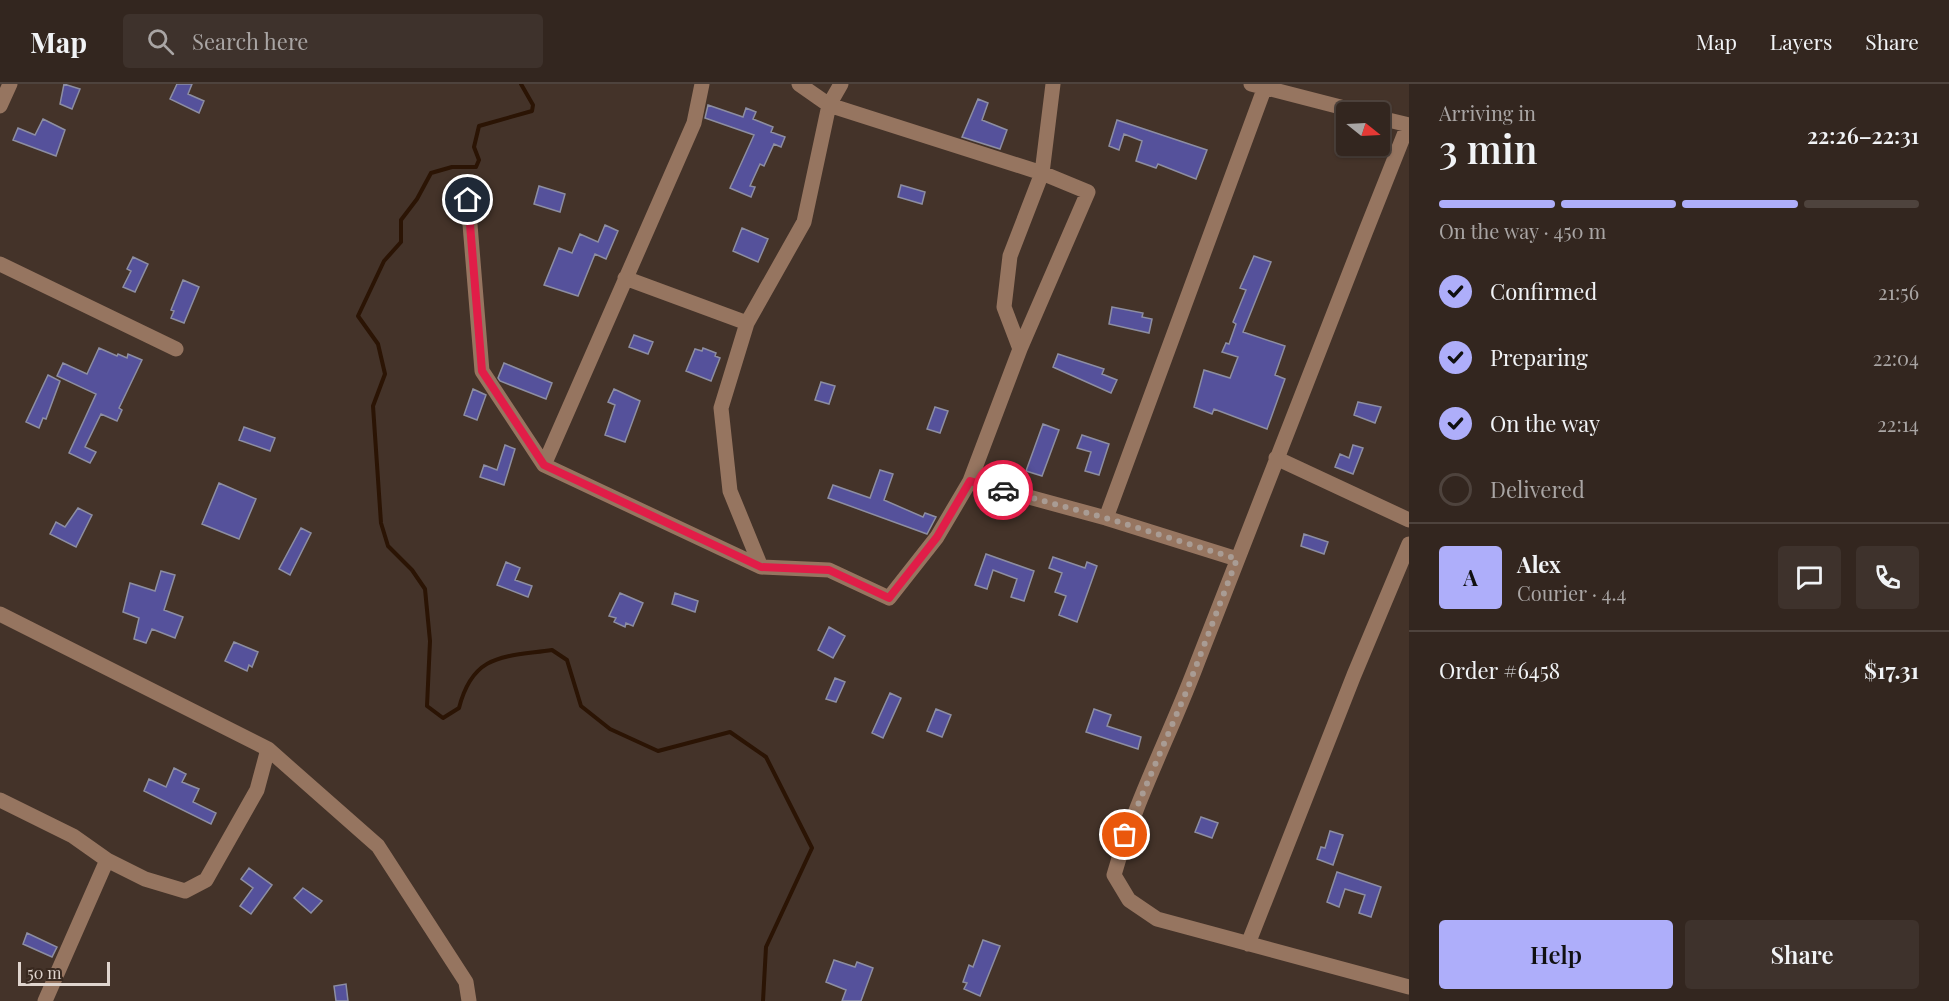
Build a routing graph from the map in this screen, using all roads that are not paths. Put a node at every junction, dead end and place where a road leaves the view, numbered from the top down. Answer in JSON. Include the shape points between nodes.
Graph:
{"nodes":[{"id":1,"x":10,"y":84,"type":"edge"},
{"id":2,"x":702,"y":84,"type":"edge"},
{"id":3,"x":799,"y":84,"type":"edge"},
{"id":4,"x":841,"y":84,"type":"edge"},
{"id":5,"x":1053,"y":84,"type":"edge"},
{"id":6,"x":1261,"y":85,"type":"edge"},
{"id":7,"x":829,"y":105,"type":"junction"},
{"id":8,"x":1336,"y":105,"type":"edge"},
{"id":9,"x":0,"y":106,"type":"edge"},
{"id":10,"x":1390,"y":120,"type":"edge"},
{"id":11,"x":1409,"y":125,"type":"edge"},
{"id":12,"x":1042,"y":173,"type":"junction"},
{"id":13,"x":468,"y":200,"type":"dead end"},
{"id":14,"x":0,"y":264,"type":"edge"},
{"id":15,"x":625,"y":278,"type":"junction"},
{"id":16,"x":747,"y":323,"type":"junction"},
{"id":17,"x":176,"y":349,"type":"dead end"},
{"id":18,"x":1020,"y":349,"type":"junction"},
{"id":19,"x":1276,"y":458,"type":"junction"},
{"id":20,"x":544,"y":465,"type":"junction"},
{"id":21,"x":970,"y":481,"type":"junction"},
{"id":22,"x":1106,"y":518,"type":"junction"},
{"id":23,"x":1409,"y":519,"type":"edge"},
{"id":24,"x":1409,"y":544,"type":"edge"},
{"id":25,"x":1237,"y":559,"type":"junction"},
{"id":26,"x":761,"y":567,"type":"junction"},
{"id":27,"x":0,"y":614,"type":"edge"},
{"id":28,"x":268,"y":749,"type":"junction"},
{"id":29,"x":0,"y":800,"type":"edge"},
{"id":30,"x":107,"y":860,"type":"junction"},
{"id":31,"x":1248,"y":944,"type":"junction"},
{"id":32,"x":1409,"y":987,"type":"edge"},
{"id":33,"x":45,"y":1001,"type":"edge"},
{"id":34,"x":469,"y":1001,"type":"edge"}],
"edges":[{"from":1,"to":9,"type":"street"},
{"from":2,"to":15,"type":"street","via":[[694,123]]},
{"from":3,"to":7,"type":"street"},
{"from":4,"to":7,"type":"street"},
{"from":5,"to":12,"type":"street"},
{"from":6,"to":8,"type":"street"},
{"from":6,"to":22,"type":"street"},
{"from":7,"to":12,"type":"street"},
{"from":7,"to":16,"type":"street","via":[[804,222]]},
{"from":10,"to":11,"type":"street"},
{"from":11,"to":19,"type":"street"},
{"from":12,"to":18,"type":"street","via":[[1010,256],[1004,307]]},
{"from":12,"to":18,"type":"street","via":[[1088,192]]},
{"from":13,"to":20,"type":"street","via":[[482,371]]},
{"from":14,"to":17,"type":"street"},
{"from":15,"to":16,"type":"street"},
{"from":15,"to":20,"type":"street"},
{"from":16,"to":26,"type":"street","via":[[722,408],[730,491]]},
{"from":18,"to":21,"type":"street"},
{"from":19,"to":23,"type":"street"},
{"from":19,"to":25,"type":"street"},
{"from":20,"to":26,"type":"street"},
{"from":21,"to":22,"type":"street"},
{"from":21,"to":26,"type":"street","via":[[937,537],[889,598],[829,570]]},
{"from":22,"to":25,"type":"street"},
{"from":24,"to":31,"type":"street"},
{"from":25,"to":31,"type":"street","via":[[1125,835],[1114,876],[1129,900],[1157,919]]},
{"from":27,"to":28,"type":"street"},
{"from":28,"to":30,"type":"street","via":[[256,790],[206,880],[185,891],[145,879]]},
{"from":28,"to":34,"type":"street","via":[[378,846],[466,982]]},
{"from":29,"to":30,"type":"street","via":[[73,836]]},
{"from":30,"to":33,"type":"street"},
{"from":31,"to":32,"type":"street"}]}
